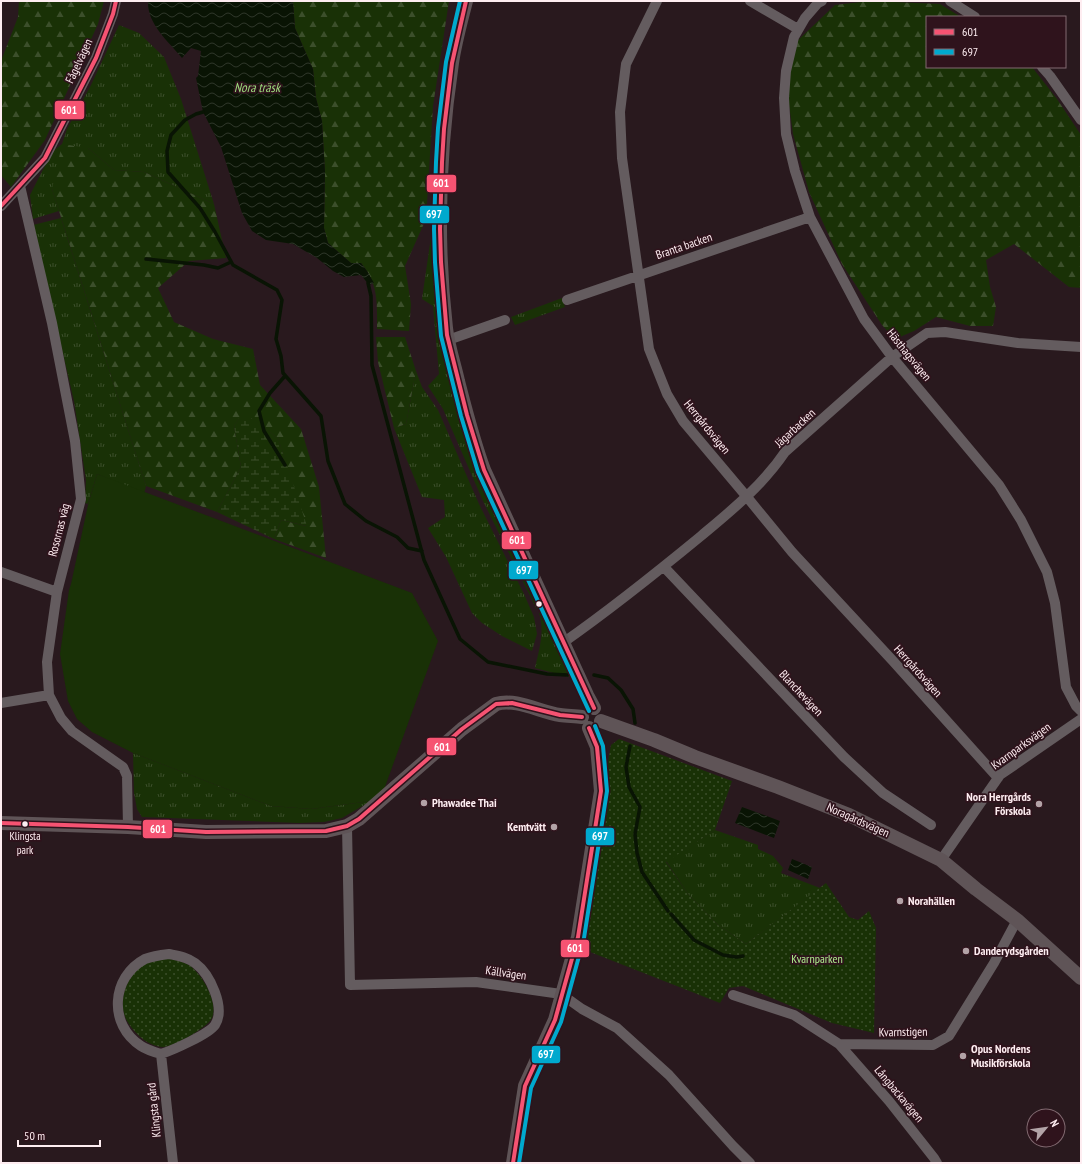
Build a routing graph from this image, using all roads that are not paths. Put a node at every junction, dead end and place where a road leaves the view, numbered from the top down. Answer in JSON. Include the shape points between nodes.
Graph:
{"nodes":[{"id":1,"x":116,"y":1,"type":"edge"},
{"id":2,"x":466,"y":1,"type":"edge"},
{"id":3,"x":657,"y":1,"type":"edge"},
{"id":4,"x":750,"y":1,"type":"edge"},
{"id":5,"x":822,"y":1,"type":"edge"},
{"id":6,"x":950,"y":1,"type":"edge"},
{"id":7,"x":972,"y":16,"type":"edge"},
{"id":8,"x":798,"y":29,"type":"junction"},
{"id":9,"x":1043,"y":68,"type":"edge"},
{"id":10,"x":1081,"y":120,"type":"edge"},
{"id":11,"x":20,"y":186,"type":"junction"},
{"id":12,"x":1,"y":206,"type":"edge"},
{"id":13,"x":810,"y":217,"type":"junction"},
{"id":14,"x":639,"y":275,"type":"junction"},
{"id":15,"x":567,"y":300,"type":"dead end"},
{"id":16,"x":506,"y":320,"type":"dead end"},
{"id":17,"x":448,"y":340,"type":"junction"},
{"id":18,"x":1081,"y":347,"type":"edge"},
{"id":19,"x":892,"y":357,"type":"junction"},
{"id":20,"x":747,"y":497,"type":"junction"},
{"id":21,"x":664,"y":567,"type":"junction"},
{"id":22,"x":1,"y":572,"type":"edge"},
{"id":23,"x":57,"y":592,"type":"junction"},
{"id":24,"x":564,"y":642,"type":"junction"},
{"id":25,"x":49,"y":695,"type":"junction"},
{"id":26,"x":1,"y":703,"type":"edge"},
{"id":27,"x":1081,"y":711,"type":"edge"},
{"id":28,"x":1081,"y":719,"type":"edge"},
{"id":29,"x":591,"y":722,"type":"junction"},
{"id":30,"x":998,"y":778,"type":"junction"},
{"id":31,"x":1,"y":823,"type":"edge"},
{"id":32,"x":931,"y":825,"type":"dead end"},
{"id":33,"x":347,"y":826,"type":"junction"},
{"id":34,"x":128,"y":827,"type":"junction"},
{"id":35,"x":941,"y":860,"type":"junction"},
{"id":36,"x":1017,"y":920,"type":"junction"},
{"id":37,"x":1081,"y":978,"type":"edge"},
{"id":38,"x":561,"y":994,"type":"junction"},
{"id":39,"x":733,"y":995,"type":"dead end"},
{"id":40,"x":839,"y":1044,"type":"junction"},
{"id":41,"x":161,"y":1054,"type":"junction"},
{"id":42,"x":515,"y":1162,"type":"edge"},
{"id":43,"x":173,"y":1163,"type":"edge"},
{"id":44,"x":750,"y":1163,"type":"edge"},
{"id":45,"x":937,"y":1163,"type":"edge"}],
"edges":[{"from":1,"to":11,"type":"street","name":"Fågelvägen","via":[[96,58],[45,158]]},
{"from":2,"to":17,"type":"street","via":[[452,62],[442,172],[440,232]]},
{"from":3,"to":14,"type":"street","name":"Herrgårdsvägen","via":[[626,64],[620,112],[622,158]]},
{"from":4,"to":8,"type":"street"},
{"from":5,"to":8,"type":"street","name":"Hästhagsvägen"},
{"from":6,"to":7,"type":"street"},
{"from":8,"to":13,"type":"street","name":"Hästhagsvägen","via":[[786,71],[786,134]]},
{"from":9,"to":10,"type":"street"},
{"from":11,"to":12,"type":"street","name":"Fågelvägen"},
{"from":11,"to":23,"type":"street","name":"Rosornas väg","via":[[52,323],[75,441],[81,499]]},
{"from":13,"to":14,"type":"street","name":"Branta backen"},
{"from":13,"to":19,"type":"street","name":"Hästhagsvägen","via":[[864,319]]},
{"from":14,"to":15,"type":"street","name":"Branta backen"},
{"from":14,"to":20,"type":"street","name":"Herrgårdsvägen","via":[[649,349],[666,394],[683,421]]},
{"from":16,"to":17,"type":"street"},
{"from":17,"to":24,"type":"street","via":[[474,442],[484,470]]},
{"from":18,"to":19,"type":"street","name":"Jägarbacken","via":[[1018,343],[945,332],[927,333]]},
{"from":19,"to":20,"type":"street","name":"Jägarbacken","via":[[785,452],[775,467]]},
{"from":19,"to":27,"type":"street","name":"Hästhagsvägen","via":[[999,485],[1029,535],[1047,572],[1055,603],[1066,687]]},
{"from":20,"to":21,"type":"street","name":"Jägarbacken"},
{"from":20,"to":30,"type":"street","name":"Herrgårdsvägen","via":[[792,552]]},
{"from":21,"to":24,"type":"street","name":"Jägarbacken"},
{"from":21,"to":32,"type":"street","name":"Blanchevägen","via":[[844,757],[883,793]]},
{"from":22,"to":23,"type":"street"},
{"from":23,"to":25,"type":"street","name":"Rosornas väg","via":[[47,662]]},
{"from":24,"to":29,"type":"street","via":[[587,695],[602,716]]},
{"from":25,"to":26,"type":"street"},
{"from":25,"to":34,"type":"street","name":"Rosornas väg","via":[[61,718],[72,731],[123,767],[127,776]]},
{"from":28,"to":30,"type":"street","name":"Kvarnparksvägen"},
{"from":29,"to":33,"type":"street","name":"Noragårdsvägen","via":[[515,704],[496,704],[462,729],[359,819]]},
{"from":29,"to":35,"type":"street","name":"Noragårdsvägen","via":[[654,740],[695,758],[778,787],[849,815]]},
{"from":29,"to":38,"type":"street","via":[[597,747],[601,791],[578,937]]},
{"from":30,"to":35,"type":"street","name":"Kvarnparksvägen"},
{"from":31,"to":34,"type":"street","name":"Noragårdsvägen"},
{"from":33,"to":34,"type":"street","name":"Noragårdsvägen","via":[[326,831],[206,832]]},
{"from":33,"to":38,"type":"street","name":"Källvägen","via":[[350,985],[476,982]]},
{"from":35,"to":36,"type":"street","name":"Noragårdsvägen"},
{"from":36,"to":37,"type":"street","name":"Noragårdsvägen"},
{"from":36,"to":40,"type":"street","name":"Kvarnstigen","via":[[949,1036],[933,1045]]},
{"from":38,"to":42,"type":"street","via":[[554,1020],[525,1086]]},
{"from":38,"to":44,"type":"street","name":"Källvägen","via":[[617,1028],[668,1074]]},
{"from":39,"to":40,"type":"street","via":[[794,1016]]},
{"from":40,"to":45,"type":"street","name":"Långbackavägen","via":[[889,1101]]},
{"from":41,"to":41,"type":"street","via":[[180,1047],[214,1026],[219,1015],[219,1004],[204,972],[186,957],[169,954],[145,959],[126,975],[121,983],[117,1004],[119,1017],[131,1038],[141,1046]]},
{"from":41,"to":43,"type":"street","name":"Klingsta gård"}]}
